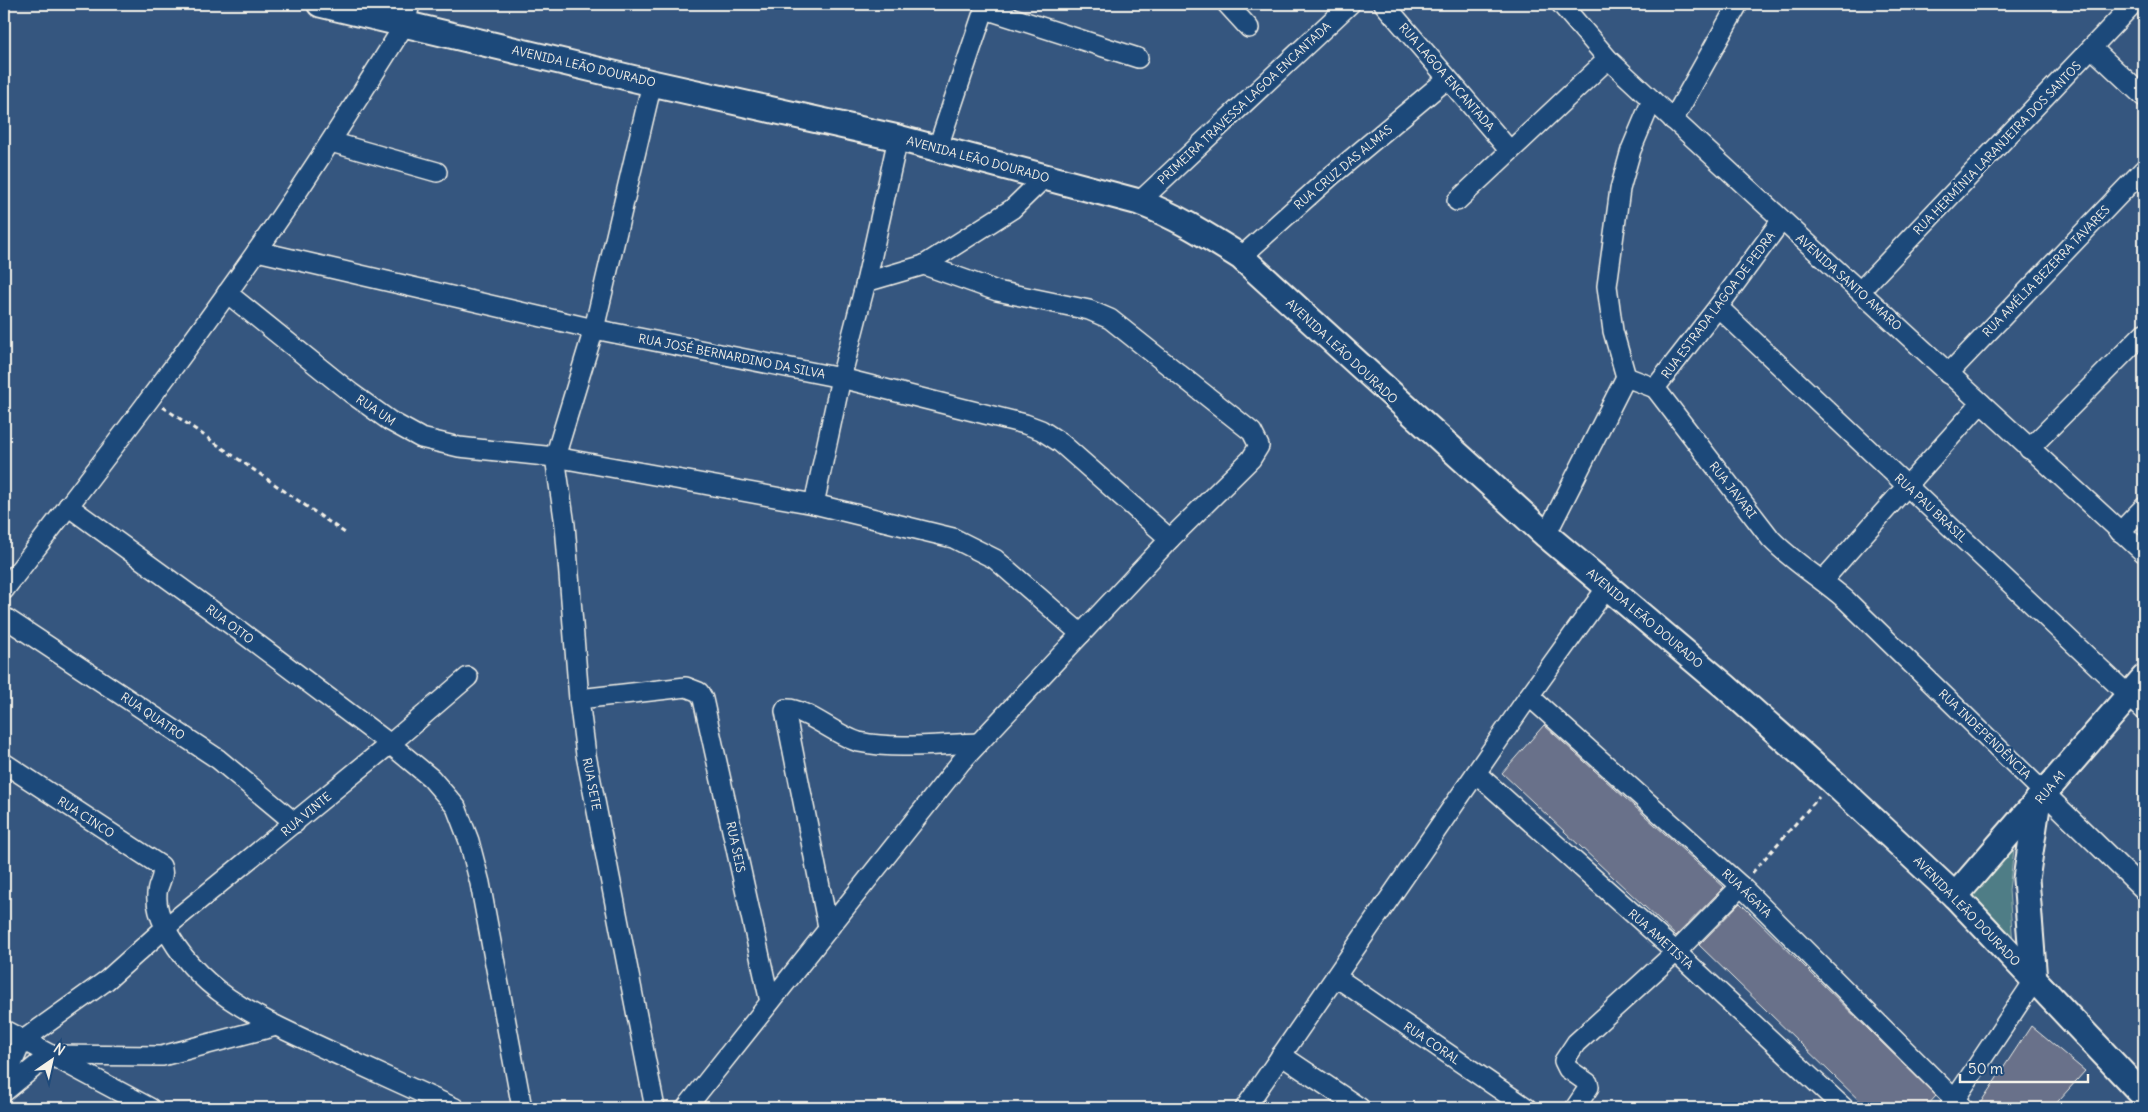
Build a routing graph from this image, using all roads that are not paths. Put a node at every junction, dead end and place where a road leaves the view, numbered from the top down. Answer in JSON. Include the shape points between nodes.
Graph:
{"nodes":[{"id":1,"x":320,"y":4,"type":"edge"},
{"id":2,"x":1226,"y":4,"type":"edge"},
{"id":3,"x":1350,"y":4,"type":"edge"},
{"id":4,"x":1384,"y":4,"type":"edge"},
{"id":5,"x":1561,"y":4,"type":"edge"},
{"id":6,"x":1738,"y":4,"type":"edge"},
{"id":7,"x":2133,"y":4,"type":"edge"},
{"id":8,"x":985,"y":6,"type":"edge"},
{"id":9,"x":407,"y":14,"type":"edge"},
{"id":10,"x":1249,"y":28,"type":"dead end"},
{"id":11,"x":2092,"y":49,"type":"junction"},
{"id":12,"x":1138,"y":58,"type":"dead end"},
{"id":13,"x":1608,"y":59,"type":"junction"},
{"id":14,"x":1447,"y":78,"type":"junction"},
{"id":15,"x":652,"y":83,"type":"junction"},
{"id":16,"x":2144,"y":97,"type":"edge"},
{"id":17,"x":1652,"y":100,"type":"junction"},
{"id":18,"x":1673,"y":120,"type":"junction"},
{"id":19,"x":898,"y":138,"type":"junction"},
{"id":20,"x":331,"y":142,"type":"junction"},
{"id":21,"x":937,"y":150,"type":"junction"},
{"id":22,"x":1510,"y":151,"type":"junction"},
{"id":23,"x":2144,"y":170,"type":"edge"},
{"id":24,"x":437,"y":172,"type":"dead end"},
{"id":25,"x":1045,"y":177,"type":"junction"},
{"id":26,"x":1457,"y":201,"type":"dead end"},
{"id":27,"x":1139,"y":202,"type":"junction"},
{"id":28,"x":1781,"y":221,"type":"junction"},
{"id":29,"x":257,"y":251,"type":"junction"},
{"id":30,"x":1240,"y":257,"type":"junction"},
{"id":31,"x":924,"y":265,"type":"junction"},
{"id":32,"x":866,"y":282,"type":"junction"},
{"id":33,"x":1860,"y":291,"type":"junction"},
{"id":34,"x":227,"y":293,"type":"junction"},
{"id":35,"x":1718,"y":307,"type":"junction"},
{"id":36,"x":594,"y":329,"type":"junction"},
{"id":37,"x":2144,"y":333,"type":"edge"},
{"id":38,"x":1948,"y":374,"type":"junction"},
{"id":39,"x":1626,"y":377,"type":"junction"},
{"id":40,"x":841,"y":378,"type":"junction"},
{"id":41,"x":1655,"y":388,"type":"junction"},
{"id":42,"x":1980,"y":403,"type":"junction"},
{"id":43,"x":2029,"y":449,"type":"junction"},
{"id":44,"x":556,"y":457,"type":"junction"},
{"id":45,"x":1906,"y":484,"type":"junction"},
{"id":46,"x":814,"y":504,"type":"junction"},
{"id":47,"x":68,"y":506,"type":"junction"},
{"id":48,"x":2144,"y":507,"type":"edge"},
{"id":49,"x":2120,"y":532,"type":"junction"},
{"id":50,"x":1546,"y":535,"type":"junction"},
{"id":51,"x":1170,"y":539,"type":"junction"},
{"id":52,"x":2144,"y":553,"type":"edge"},
{"id":53,"x":1823,"y":580,"type":"junction"},
{"id":54,"x":1608,"y":586,"type":"junction"},
{"id":55,"x":4,"y":590,"type":"edge"},
{"id":56,"x":4,"y":617,"type":"edge"},
{"id":57,"x":1081,"y":634,"type":"junction"},
{"id":58,"x":468,"y":678,"type":"dead end"},
{"id":59,"x":2139,"y":694,"type":"edge"},
{"id":60,"x":1529,"y":696,"type":"junction"},
{"id":61,"x":578,"y":699,"type":"junction"},
{"id":62,"x":978,"y":743,"type":"junction"},
{"id":63,"x":390,"y":744,"type":"junction"},
{"id":64,"x":4,"y":763,"type":"edge"},
{"id":65,"x":1476,"y":773,"type":"junction"},
{"id":66,"x":2042,"y":796,"type":"junction"},
{"id":67,"x":295,"y":823,"type":"junction"},
{"id":68,"x":1741,"y":886,"type":"junction"},
{"id":69,"x":2144,"y":890,"type":"edge"},
{"id":70,"x":1955,"y":896,"type":"junction"},
{"id":71,"x":828,"y":927,"type":"junction"},
{"id":72,"x":165,"y":928,"type":"junction"},
{"id":73,"x":1676,"y":952,"type":"junction"},
{"id":74,"x":1336,"y":977,"type":"junction"},
{"id":75,"x":2034,"y":981,"type":"junction"},
{"id":76,"x":770,"y":1002,"type":"junction"},
{"id":77,"x":276,"y":1026,"type":"junction"},
{"id":78,"x":4,"y":1030,"type":"edge"},
{"id":79,"x":22,"y":1040,"type":"junction"},
{"id":80,"x":49,"y":1054,"type":"junction"},
{"id":81,"x":1281,"y":1055,"type":"junction"},
{"id":82,"x":4,"y":1082,"type":"edge"},
{"id":83,"x":4,"y":1092,"type":"edge"},
{"id":84,"x":2144,"y":1096,"type":"edge"},
{"id":85,"x":129,"y":1103,"type":"edge"},
{"id":86,"x":1955,"y":1105,"type":"edge"},
{"id":87,"x":150,"y":1108,"type":"edge"},
{"id":88,"x":455,"y":1108,"type":"edge"},
{"id":89,"x":522,"y":1108,"type":"edge"},
{"id":90,"x":655,"y":1108,"type":"edge"},
{"id":91,"x":686,"y":1108,"type":"edge"},
{"id":92,"x":1245,"y":1108,"type":"edge"},
{"id":93,"x":1360,"y":1108,"type":"edge"},
{"id":94,"x":1528,"y":1108,"type":"edge"},
{"id":95,"x":1575,"y":1108,"type":"edge"},
{"id":96,"x":1844,"y":1108,"type":"edge"}],
"edges":[{"from":1,"to":9,"type":"main road","name":"AVENIDA LEÃO DOURADO"},
{"from":2,"to":10,"type":"street"},
{"from":3,"to":27,"type":"street","name":"PRIMEIRA TRAVESSA LAGOA ENCANTADA"},
{"from":4,"to":14,"type":"street","name":"RUA LAGOA ENCANTADA"},
{"from":5,"to":13,"type":"street","name":"AVENIDA SANTO AMARO"},
{"from":6,"to":18,"type":"street"},
{"from":7,"to":11,"type":"street","name":"RUA HERMÍNIA LARANJEIRA DOS SANTOS"},
{"from":8,"to":12,"type":"street"},
{"from":8,"to":21,"type":"street"},
{"from":9,"to":15,"type":"main road","name":"AVENIDA LEÃO DOURADO"},
{"from":9,"to":20,"type":"street"},
{"from":11,"to":16,"type":"street"},
{"from":11,"to":33,"type":"street","name":"RUA HERMÍNIA LARANJEIRA DOS SANTOS"},
{"from":13,"to":17,"type":"street","name":"AVENIDA SANTO AMARO"},
{"from":13,"to":22,"type":"street"},
{"from":14,"to":22,"type":"street","name":"RUA LAGOA ENCANTADA"},
{"from":14,"to":30,"type":"street","name":"RUA CRUZ DAS ALMAS"},
{"from":15,"to":19,"type":"main road","name":"AVENIDA LEÃO DOURADO"},
{"from":15,"to":36,"type":"street"},
{"from":17,"to":18,"type":"street","name":"AVENIDA SANTO AMARO"},
{"from":17,"to":39,"type":"street","via":[[1631,150],[1620,189],[1607,286],[1613,331]]},
{"from":18,"to":28,"type":"street","name":"AVENIDA SANTO AMARO"},
{"from":19,"to":21,"type":"main road","name":"AVENIDA LEÃO DOURADO"},
{"from":19,"to":32,"type":"street"},
{"from":20,"to":24,"type":"street"},
{"from":20,"to":29,"type":"street"},
{"from":21,"to":25,"type":"main road","name":"AVENIDA LEÃO DOURADO"},
{"from":22,"to":26,"type":"street"},
{"from":23,"to":38,"type":"street","name":"RUA AMÉLIA BEZERRA TAVARES"},
{"from":25,"to":27,"type":"main road","name":"AVENIDA LEÃO DOURADO"},
{"from":25,"to":31,"type":"street","via":[[1012,209]]},
{"from":27,"to":30,"type":"main road","name":"AVENIDA LEÃO DOURADO","via":[[1173,215]]},
{"from":28,"to":33,"type":"street","name":"AVENIDA SANTO AMARO"},
{"from":28,"to":35,"type":"street","name":"RUA ESTRADA LAGOA DE PEDRA"},
{"from":29,"to":34,"type":"street"},
{"from":29,"to":36,"type":"street","name":"RUA JOSÉ BERNARDINO DA SILVA"},
{"from":30,"to":50,"type":"main road","name":"AVENIDA LEÃO DOURADO"},
{"from":31,"to":32,"type":"street"},
{"from":31,"to":51,"type":"street","via":[[997,291],[1075,306],[1110,319],[1252,432],[1258,440],[1256,454]]},
{"from":32,"to":40,"type":"street"},
{"from":33,"to":38,"type":"street","name":"AVENIDA SANTO AMARO"},
{"from":34,"to":44,"type":"street","name":"RUA UM","via":[[351,393],[421,438],[459,447]]},
{"from":34,"to":47,"type":"street"},
{"from":35,"to":41,"type":"street","name":"RUA ESTRADA LAGOA DE PEDRA"},
{"from":35,"to":45,"type":"street","name":"RUA PAU BRASIL"},
{"from":36,"to":40,"type":"street","name":"RUA JOSÉ BERNARDINO DA SILVA"},
{"from":36,"to":44,"type":"street"},
{"from":37,"to":43,"type":"street"},
{"from":38,"to":42,"type":"street","name":"AVENIDA SANTO AMARO"},
{"from":39,"to":41,"type":"street"},
{"from":39,"to":50,"type":"street"},
{"from":40,"to":46,"type":"street"},
{"from":40,"to":51,"type":"street","name":"RUA JOSÉ BERNARDINO DA SILVA","via":[[1041,430],[1061,443]]},
{"from":41,"to":53,"type":"street","name":"RUA JAVARI","via":[[1771,539],[1794,562]]},
{"from":42,"to":43,"type":"street","name":"AVENIDA SANTO AMARO"},
{"from":42,"to":45,"type":"street"},
{"from":43,"to":49,"type":"street","name":"AVENIDA SANTO AMARO"},
{"from":44,"to":46,"type":"street","name":"RUA UM"},
{"from":44,"to":61,"type":"street","name":"RUA SETE","via":[[565,525]]},
{"from":45,"to":53,"type":"street"},
{"from":45,"to":59,"type":"street","name":"RUA PAU BRASIL"},
{"from":46,"to":57,"type":"street","name":"RUA UM","via":[[953,538],[972,546],[994,559]]},
{"from":47,"to":55,"type":"street"},
{"from":47,"to":63,"type":"street","name":"RUA OITO"},
{"from":48,"to":49,"type":"street"},
{"from":49,"to":52,"type":"street","name":"AVENIDA SANTO AMARO"},
{"from":50,"to":54,"type":"main road","name":"AVENIDA LEÃO DOURADO"},
{"from":51,"to":57,"type":"street"},
{"from":53,"to":66,"type":"street","name":"RUA INDEPENDÊNCIA"},
{"from":54,"to":60,"type":"street"},
{"from":54,"to":70,"type":"main road","name":"AVENIDA LEÃO DOURADO","via":[[1833,782]]},
{"from":56,"to":67,"type":"street","name":"RUA QUATRO","via":[[218,759]]},
{"from":57,"to":62,"type":"street"},
{"from":58,"to":63,"type":"street","name":"RUA VINTE"},
{"from":59,"to":66,"type":"main road","name":"RUA A1"},
{"from":60,"to":65,"type":"street"},
{"from":60,"to":68,"type":"street","name":"RUA ÁGATA"},
{"from":61,"to":76,"type":"street","name":"RUA SEIS","via":[[686,687],[699,692]]},
{"from":61,"to":90,"type":"street","name":"RUA SETE","via":[[586,756]]},
{"from":62,"to":71,"type":"street"},
{"from":62,"to":71,"type":"street","via":[[896,745],[859,742],[786,709]]},
{"from":63,"to":67,"type":"street","name":"RUA VINTE"},
{"from":63,"to":89,"type":"street","name":"RUA OITO","via":[[442,790],[456,807],[469,841],[480,883]]},
{"from":64,"to":72,"type":"street","name":"RUA CINCO","via":[[161,866],[163,873],[156,892]]},
{"from":65,"to":73,"type":"street","name":"RUA AMETISTA"},
{"from":65,"to":74,"type":"street"},
{"from":66,"to":69,"type":"street","name":"RUA INDEPENDÊNCIA"},
{"from":66,"to":70,"type":"main road","name":"RUA A1"},
{"from":66,"to":75,"type":"main road","via":[[2026,879]]},
{"from":67,"to":72,"type":"street","name":"RUA VINTE"},
{"from":68,"to":73,"type":"street"},
{"from":68,"to":86,"type":"street","name":"RUA ÁGATA"},
{"from":70,"to":75,"type":"main road","name":"AVENIDA LEÃO DOURADO"},
{"from":71,"to":76,"type":"street"},
{"from":72,"to":77,"type":"street","via":[[191,965],[215,990]]},
{"from":72,"to":79,"type":"street","name":"RUA VINTE","via":[[107,980]]},
{"from":73,"to":95,"type":"street","via":[[1565,1057],[1568,1069],[1589,1087]]},
{"from":73,"to":96,"type":"street","name":"RUA AMETISTA"},
{"from":74,"to":81,"type":"street"},
{"from":74,"to":94,"type":"street","name":"RUA CORAL"},
{"from":75,"to":84,"type":"main road","name":"AVENIDA LEÃO DOURADO"},
{"from":75,"to":86,"type":"street"},
{"from":76,"to":91,"type":"street"},
{"from":77,"to":80,"type":"street","via":[[162,1056]]},
{"from":77,"to":88,"type":"street"},
{"from":78,"to":79,"type":"street"},
{"from":79,"to":80,"type":"street"},
{"from":79,"to":82,"type":"street"},
{"from":80,"to":83,"type":"street"},
{"from":80,"to":85,"type":"street"},
{"from":81,"to":92,"type":"street"},
{"from":81,"to":93,"type":"street"},
{"from":85,"to":87,"type":"street"}]}
